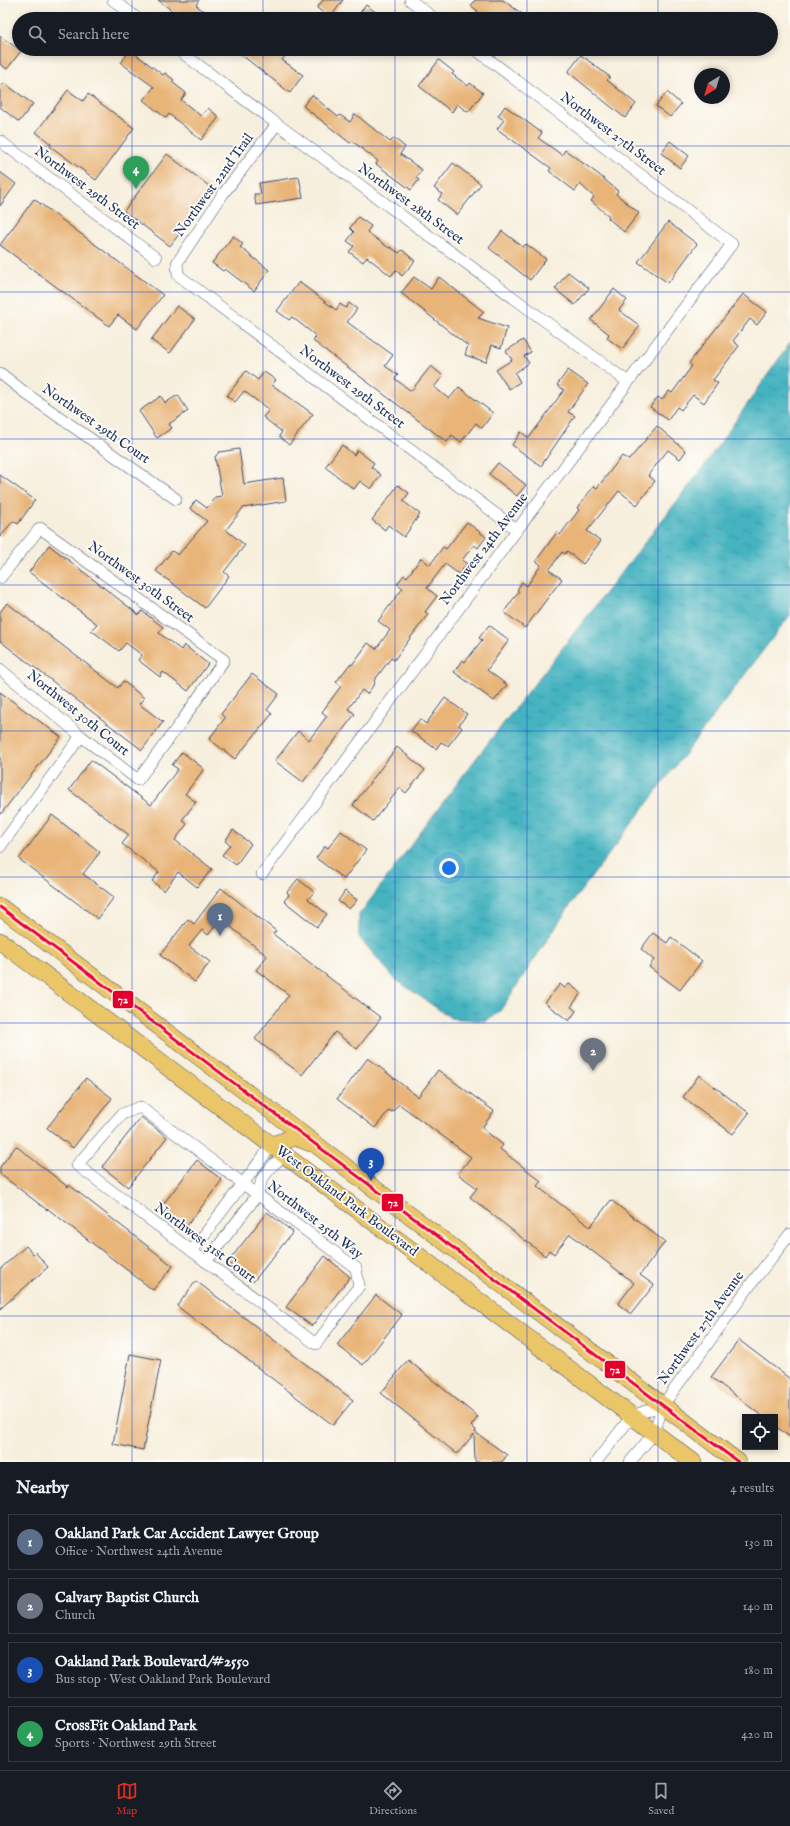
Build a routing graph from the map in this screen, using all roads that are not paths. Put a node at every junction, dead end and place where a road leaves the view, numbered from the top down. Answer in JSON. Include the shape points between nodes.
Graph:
{"nodes":[{"id":1,"x":113,"y":0,"type":"edge"},
{"id":2,"x":410,"y":0,"type":"edge"},
{"id":3,"x":129,"y":12,"type":"edge"},
{"id":4,"x":426,"y":12,"type":"edge"},
{"id":5,"x":186,"y":56,"type":"edge"},
{"id":6,"x":484,"y":56,"type":"edge"},
{"id":7,"x":276,"y":124,"type":"junction"},
{"id":8,"x":0,"y":142,"type":"edge"},
{"id":9,"x":732,"y":244,"type":"joint"},
{"id":10,"x":156,"y":258,"type":"dead end"},
{"id":11,"x":177,"y":263,"type":"joint"},
{"id":12,"x":0,"y":372,"type":"edge"},
{"id":13,"x":628,"y":382,"type":"junction"},
{"id":14,"x":176,"y":499,"type":"dead end"},
{"id":15,"x":516,"y":530,"type":"junction"},
{"id":16,"x":0,"y":578,"type":"edge"},
{"id":17,"x":0,"y":668,"type":"edge"},
{"id":18,"x":81,"y":736,"type":"junction"},
{"id":19,"x":138,"y":780,"type":"joint"},
{"id":20,"x":0,"y":847,"type":"edge"},
{"id":21,"x":262,"y":874,"type":"dead end"},
{"id":22,"x":0,"y":907,"type":"edge"},
{"id":23,"x":0,"y":941,"type":"edge"},
{"id":24,"x":290,"y":1125,"type":"junction"},
{"id":25,"x":250,"y":1129,"type":"junction"},
{"id":26,"x":317,"y":1145,"type":"junction"},
{"id":27,"x":278,"y":1150,"type":"junction"},
{"id":28,"x":77,"y":1165,"type":"joint"},
{"id":29,"x":244,"y":1184,"type":"junction"},
{"id":30,"x":258,"y":1194,"type":"junction"},
{"id":31,"x":790,"y":1234,"type":"edge"},
{"id":32,"x":192,"y":1251,"type":"junction"},
{"id":33,"x":206,"y":1262,"type":"junction"},
{"id":34,"x":316,"y":1344,"type":"joint"},
{"id":35,"x":663,"y":1405,"type":"junction"},
{"id":36,"x":632,"y":1416,"type":"junction"},
{"id":37,"x":654,"y":1433,"type":"junction"},
{"id":38,"x":596,"y":1462,"type":"edge"},
{"id":39,"x":630,"y":1462,"type":"edge"},
{"id":40,"x":693,"y":1462,"type":"edge"},
{"id":41,"x":738,"y":1462,"type":"edge"}],
"edges":[{"from":1,"to":3,"type":"street"},
{"from":2,"to":4,"type":"street"},
{"from":5,"to":7,"type":"street","name":"Northwest 28th Street"},
{"from":6,"to":9,"type":"street","name":"Northwest 27th Street"},
{"from":7,"to":11,"type":"street","name":"Northwest 22nd Trail","via":[[223,194]]},
{"from":7,"to":13,"type":"street","name":"Northwest 28th Street"},
{"from":8,"to":10,"type":"street","name":"Northwest 29th Street"},
{"from":9,"to":13,"type":"street","name":"Northwest 24th Avenue"},
{"from":11,"to":15,"type":"street","name":"Northwest 29th Street","via":[[178,275]]},
{"from":12,"to":14,"type":"street","name":"Northwest 29th Court","via":[[28,395]]},
{"from":13,"to":15,"type":"street","name":"Northwest 24th Avenue"},
{"from":15,"to":21,"type":"street","name":"Northwest 24th Avenue"},
{"from":16,"to":19,"type":"street","name":"Northwest 30th Street","via":[[40,528],[224,660]]},
{"from":17,"to":18,"type":"street","name":"Northwest 30th Court"},
{"from":18,"to":19,"type":"street","name":"Northwest 30th Court"},
{"from":18,"to":20,"type":"street"},
{"from":22,"to":24,"type":"main road","name":"West Oakland Park Boulevard"},
{"from":23,"to":25,"type":"main road","name":"West Oakland Park Boulevard"},
{"from":24,"to":25,"type":"main road","via":[[280,1132],[270,1133]]},
{"from":24,"to":26,"type":"main road","name":"West Oakland Park Boulevard"},
{"from":25,"to":27,"type":"main road","name":"West Oakland Park Boulevard"},
{"from":26,"to":27,"type":"main road","via":[[295,1137]]},
{"from":26,"to":35,"type":"main road","name":"West Oakland Park Boulevard"},
{"from":27,"to":29,"type":"street"},
{"from":27,"to":30,"type":"street","via":[[274,1164],[262,1180]]},
{"from":27,"to":36,"type":"main road","name":"West Oakland Park Boulevard"},
{"from":28,"to":29,"type":"street","name":"Northwest 25th Way","via":[[122,1114],[140,1107]]},
{"from":28,"to":32,"type":"street","name":"Northwest 31st Court"},
{"from":29,"to":30,"type":"street","name":"Northwest 25th Way"},
{"from":29,"to":32,"type":"street"},
{"from":30,"to":33,"type":"street"},
{"from":30,"to":34,"type":"street","name":"Northwest 25th Way","via":[[356,1268],[359,1286]]},
{"from":31,"to":35,"type":"street","name":"Northwest 27th Avenue"},
{"from":32,"to":33,"type":"street","name":"Northwest 31st Court"},
{"from":33,"to":34,"type":"street","name":"Northwest 31st Court"},
{"from":35,"to":36,"type":"street","name":"Northwest 27th Avenue"},
{"from":35,"to":37,"type":"street"},
{"from":35,"to":41,"type":"main road","name":"West Oakland Park Boulevard"},
{"from":36,"to":37,"type":"main road","name":"West Oakland Park Boulevard"},
{"from":36,"to":38,"type":"street"},
{"from":37,"to":39,"type":"street"},
{"from":37,"to":40,"type":"main road","name":"West Oakland Park Boulevard"}]}
